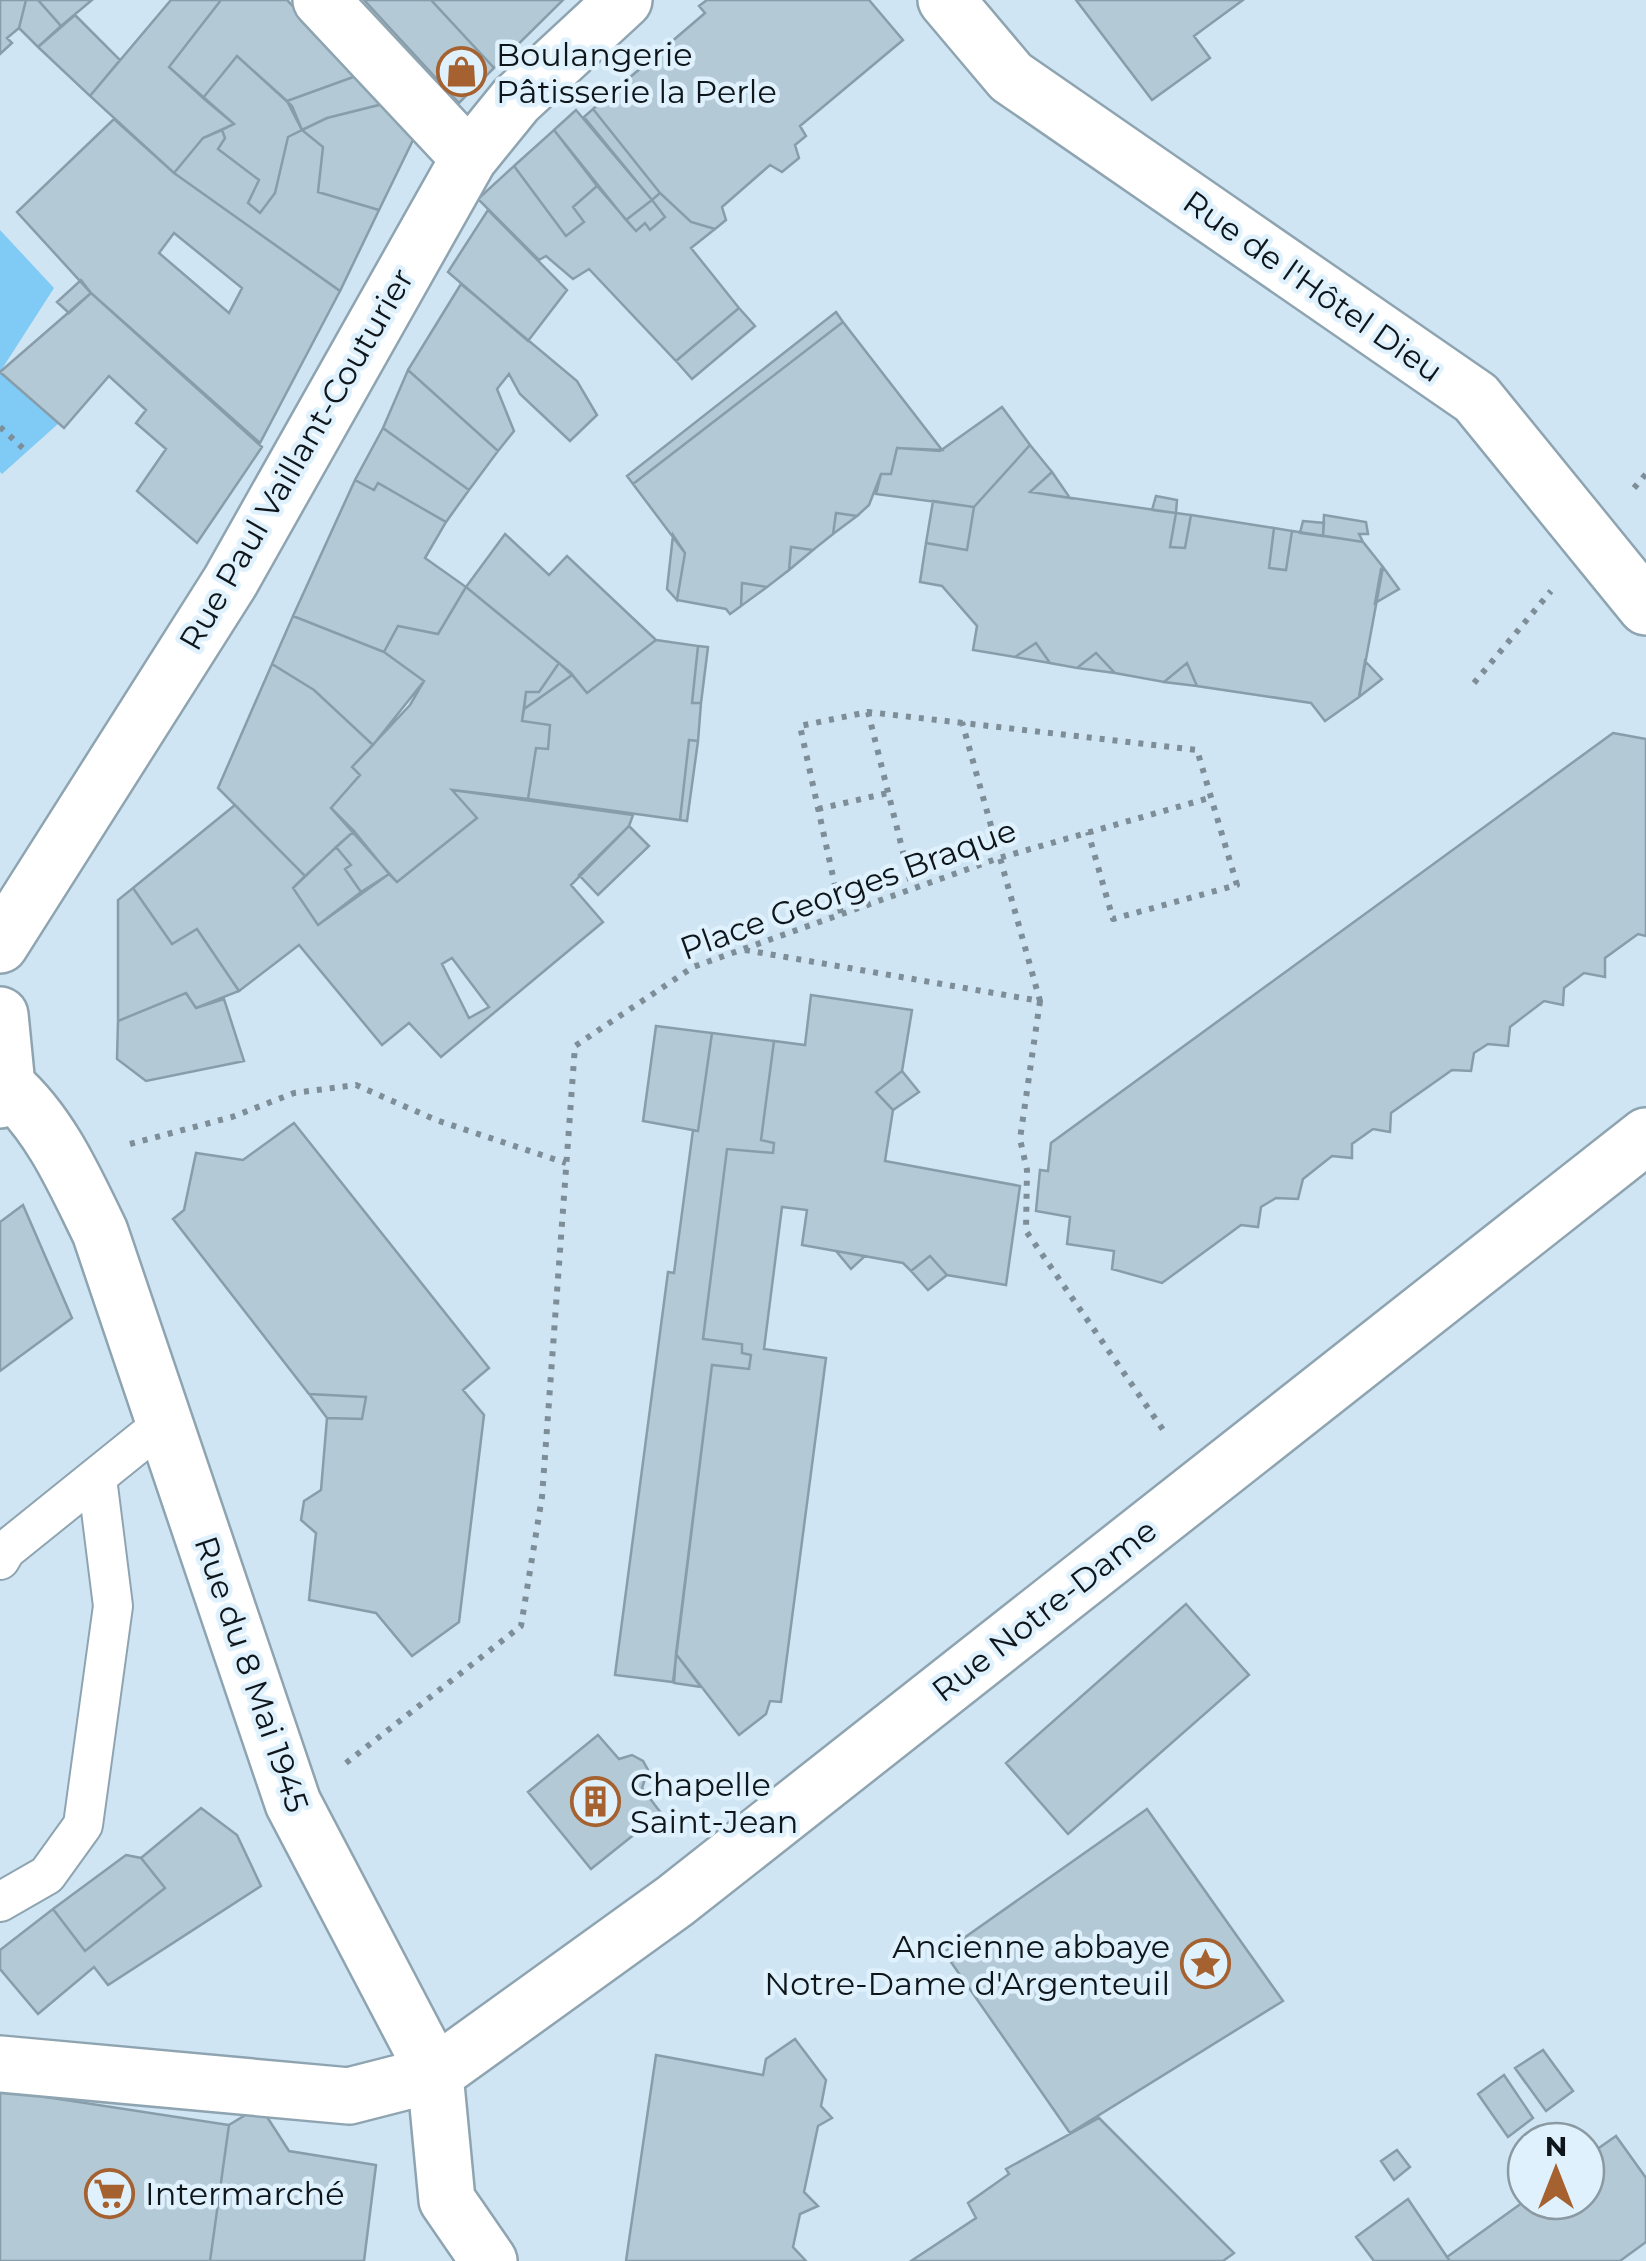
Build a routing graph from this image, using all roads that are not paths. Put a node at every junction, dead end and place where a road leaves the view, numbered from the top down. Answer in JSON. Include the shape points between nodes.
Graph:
{"nodes":[{"id":1,"x":321,"y":0,"type":"edge"},
{"id":2,"x":624,"y":0,"type":"edge"},
{"id":3,"x":946,"y":0,"type":"edge"},
{"id":4,"x":470,"y":158,"type":"junction"},
{"id":5,"x":1646,"y":607,"type":"edge"},
{"id":6,"x":0,"y":945,"type":"edge"},
{"id":7,"x":0,"y":1015,"type":"edge"},
{"id":8,"x":4,"y":1093,"type":"edge"},
{"id":9,"x":1646,"y":1136,"type":"edge"},
{"id":10,"x":166,"y":1420,"type":"junction"},
{"id":11,"x":97,"y":1478,"type":"junction"},
{"id":12,"x":0,"y":1560,"type":"edge"},
{"id":13,"x":0,"y":1902,"type":"edge"},
{"id":14,"x":0,"y":2064,"type":"edge"},
{"id":15,"x":434,"y":2074,"type":"junction"},
{"id":16,"x":489,"y":2261,"type":"edge"}],
"edges":[{"from":1,"to":4,"type":"street"},
{"from":2,"to":4,"type":"street","name":"Rue Paul Vaillant-Couturier","via":[[516,100]]},
{"from":3,"to":5,"type":"street","name":"Rue de l'Hôtel Dieu","via":[[1011,77],[1476,398]]},
{"from":4,"to":6,"type":"street","name":"Rue Paul Vaillant-Couturier","via":[[230,582]]},
{"from":7,"to":8,"type":"street"},
{"from":8,"to":10,"type":"street","name":"Rue du 8 Mai 1945","via":[[27,1104],[100,1232]]},
{"from":9,"to":15,"type":"street","name":"Rue Notre-Dame","via":[[675,1901]]},
{"from":10,"to":11,"type":"lane"},
{"from":10,"to":15,"type":"street","name":"Rue du 8 Mai 1945","via":[[293,1804]]},
{"from":11,"to":12,"type":"lane"},
{"from":11,"to":13,"type":"lane","via":[[113,1606],[83,1824],[48,1875]]},
{"from":14,"to":15,"type":"street","via":[[349,2096]]},
{"from":15,"to":16,"type":"street","name":"Rue du 8 Mai 1945","via":[[447,2200]]}]}
